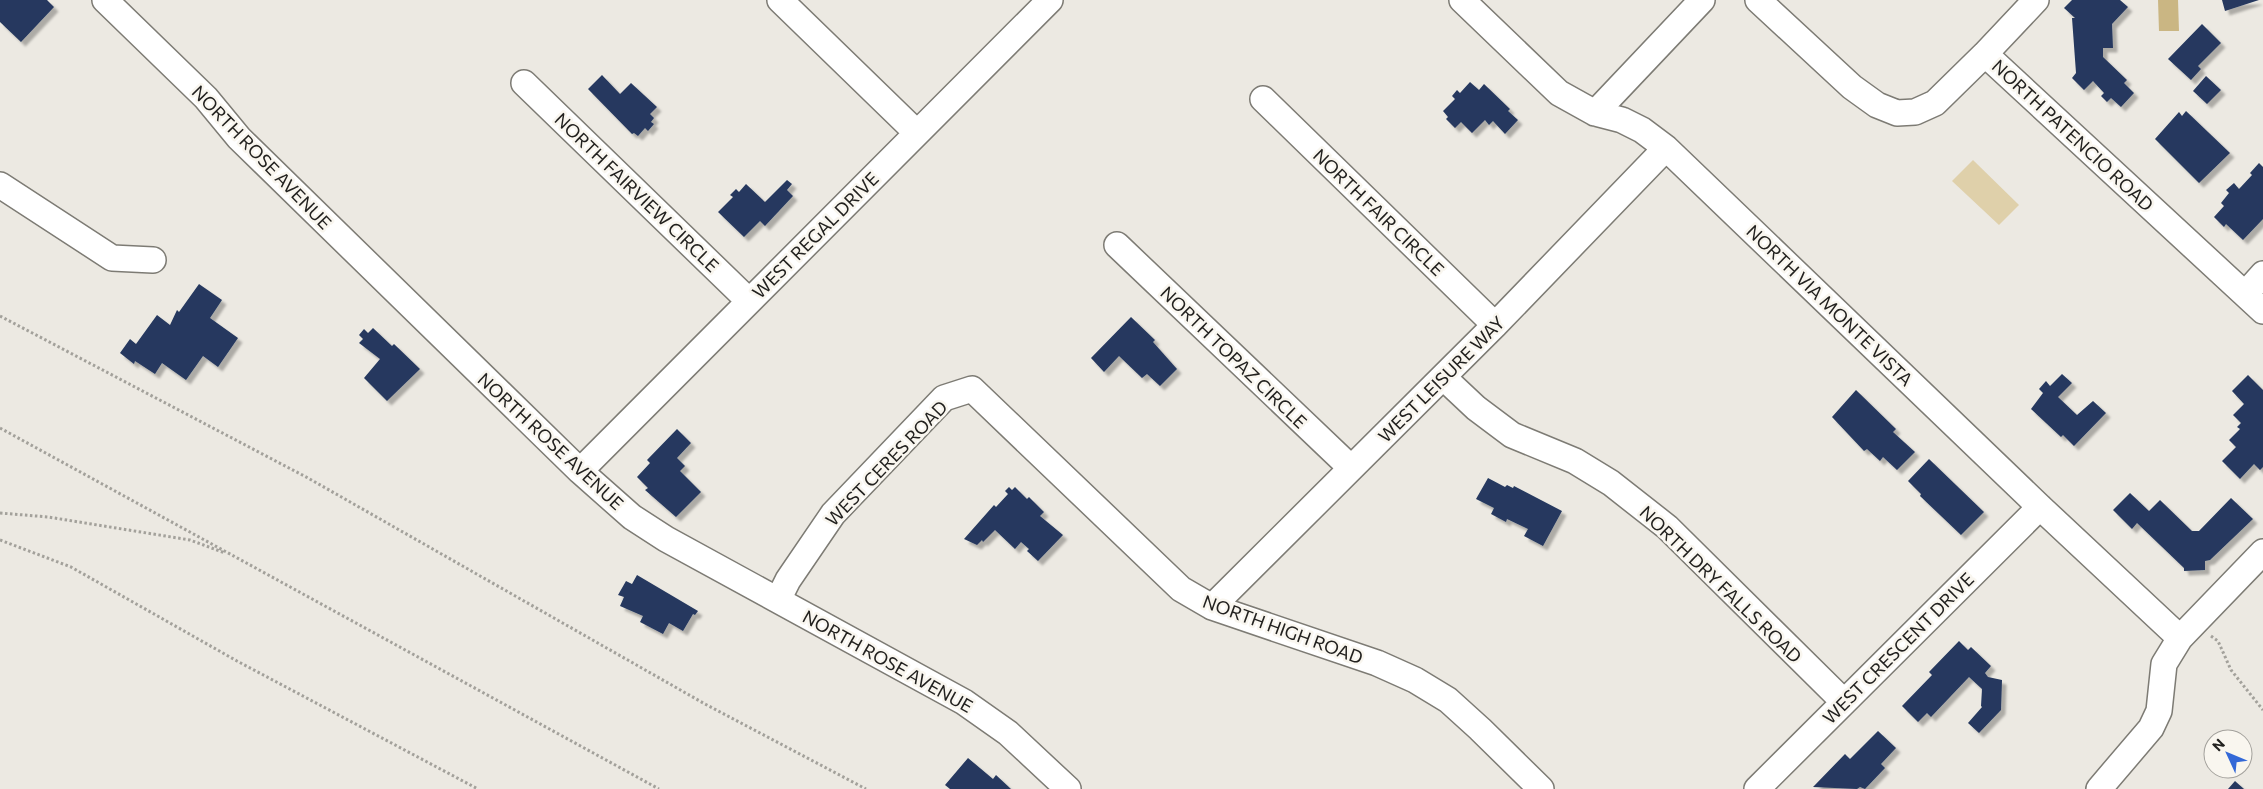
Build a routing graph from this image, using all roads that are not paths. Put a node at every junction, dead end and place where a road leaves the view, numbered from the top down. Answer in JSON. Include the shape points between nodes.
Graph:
{"nodes":[{"id":1,"x":106,"y":0,"type":"edge"},
{"id":2,"x":780,"y":0,"type":"edge"},
{"id":3,"x":1050,"y":0,"type":"edge"},
{"id":4,"x":1462,"y":0,"type":"edge"},
{"id":5,"x":1702,"y":0,"type":"edge"},
{"id":6,"x":1758,"y":0,"type":"edge"},
{"id":7,"x":2036,"y":0,"type":"edge"},
{"id":8,"x":1986,"y":54,"type":"junction"},
{"id":9,"x":524,"y":83,"type":"dead end"},
{"id":10,"x":1263,"y":99,"type":"dead end"},
{"id":11,"x":1595,"y":113,"type":"junction"},
{"id":12,"x":917,"y":133,"type":"junction"},
{"id":13,"x":1666,"y":148,"type":"junction"},
{"id":14,"x":0,"y":185,"type":"edge"},
{"id":15,"x":1117,"y":246,"type":"dead end"},
{"id":16,"x":153,"y":260,"type":"dead end"},
{"id":17,"x":2263,"y":274,"type":"edge"},
{"id":18,"x":2245,"y":294,"type":"junction"},
{"id":19,"x":749,"y":301,"type":"junction"},
{"id":20,"x":2263,"y":312,"type":"edge"},
{"id":21,"x":1495,"y":325,"type":"junction"},
{"id":22,"x":1443,"y":377,"type":"junction"},
{"id":23,"x":972,"y":389,"type":"joint"},
{"id":24,"x":1351,"y":468,"type":"junction"},
{"id":25,"x":580,"y":471,"type":"junction"},
{"id":26,"x":2040,"y":507,"type":"junction"},
{"id":27,"x":2263,"y":552,"type":"edge"},
{"id":28,"x":778,"y":600,"type":"junction"},
{"id":29,"x":1212,"y":607,"type":"junction"},
{"id":30,"x":2186,"y":632,"type":"junction"},
{"id":31,"x":1844,"y":702,"type":"junction"},
{"id":32,"x":1068,"y":789,"type":"edge"},
{"id":33,"x":1541,"y":789,"type":"edge"},
{"id":34,"x":1756,"y":789,"type":"edge"},
{"id":35,"x":2099,"y":789,"type":"edge"}],
"edges":[{"from":1,"to":25,"type":"street","name":"NORTH ROSE AVENUE","via":[[206,98],[239,138]]},
{"from":2,"to":12,"type":"street"},
{"from":3,"to":12,"type":"street","name":"WEST REGAL DRIVE"},
{"from":4,"to":11,"type":"street","name":"NORTH VIA MONTE VISTA","via":[[1559,93]]},
{"from":5,"to":11,"type":"street"},
{"from":6,"to":8,"type":"street","name":"NORTH PATENCIO ROAD","via":[[1852,87],[1877,105],[1897,113],[1915,112],[1935,103]]},
{"from":7,"to":8,"type":"street"},
{"from":8,"to":18,"type":"street","name":"NORTH PATENCIO ROAD"},
{"from":9,"to":19,"type":"street","name":"NORTH FAIRVIEW CIRCLE"},
{"from":10,"to":21,"type":"street","name":"NORTH FAIR CIRCLE"},
{"from":11,"to":13,"type":"street","name":"NORTH VIA MONTE VISTA","via":[[1622,120]]},
{"from":12,"to":19,"type":"street","name":"WEST REGAL DRIVE"},
{"from":13,"to":21,"type":"street","name":"WEST LEISURE WAY"},
{"from":13,"to":26,"type":"street","name":"NORTH VIA MONTE VISTA"},
{"from":14,"to":16,"type":"street","via":[[112,258]]},
{"from":15,"to":24,"type":"street","name":"NORTH TOPAZ CIRCLE"},
{"from":17,"to":18,"type":"street"},
{"from":18,"to":20,"type":"street","name":"NORTH PATENCIO ROAD"},
{"from":19,"to":25,"type":"street","name":"WEST REGAL DRIVE"},
{"from":21,"to":22,"type":"street","name":"WEST LEISURE WAY"},
{"from":22,"to":24,"type":"street","name":"WEST LEISURE WAY"},
{"from":22,"to":31,"type":"street","name":"NORTH DRY FALLS ROAD","via":[[1512,435],[1575,462],[1603,478],[1667,527]]},
{"from":23,"to":28,"type":"street","name":"WEST CERES ROAD","via":[[944,398],[833,514]]},
{"from":23,"to":29,"type":"street","name":"NORTH HIGH ROAD","via":[[1181,589]]},
{"from":24,"to":29,"type":"street","name":"WEST LEISURE WAY"},
{"from":25,"to":28,"type":"street","name":"NORTH ROSE AVENUE","via":[[632,517]]},
{"from":26,"to":30,"type":"street","name":"NORTH VIA MONTE VISTA"},
{"from":26,"to":31,"type":"street","name":"WEST CRESCENT DRIVE"},
{"from":27,"to":30,"type":"street"},
{"from":28,"to":32,"type":"street","name":"NORTH ROSE AVENUE","via":[[964,702],[1008,733]]},
{"from":29,"to":33,"type":"street","name":"NORTH HIGH ROAD","via":[[1377,663],[1415,680],[1448,700]]},
{"from":30,"to":35,"type":"street","via":[[2164,664],[2159,711],[2151,728]]},
{"from":31,"to":34,"type":"street","name":"WEST CRESCENT DRIVE"}]}
